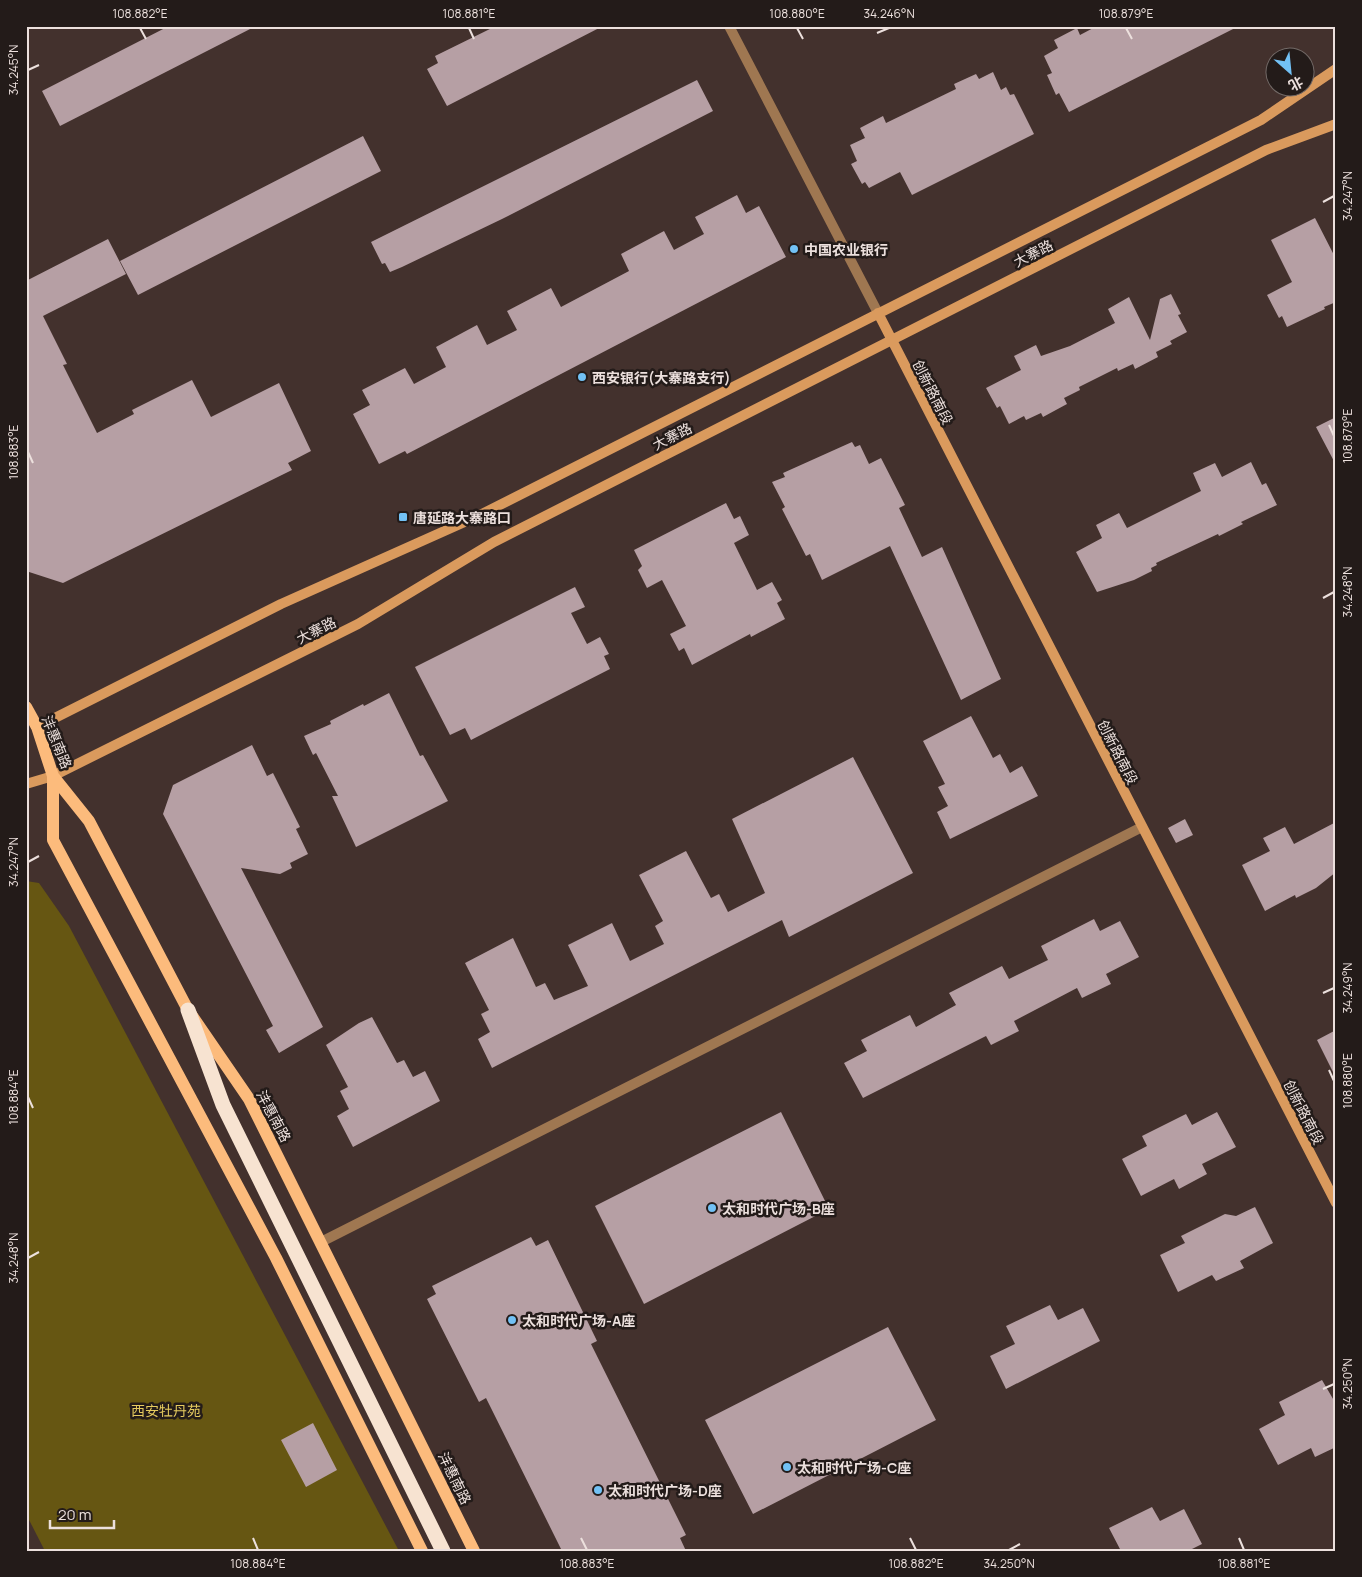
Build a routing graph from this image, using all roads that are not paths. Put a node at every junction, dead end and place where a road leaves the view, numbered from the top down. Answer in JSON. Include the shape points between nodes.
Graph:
{"nodes":[{"id":1,"x":729,"y":26,"type":"edge"},
{"id":2,"x":1336,"y":69,"type":"edge"},
{"id":3,"x":1336,"y":124,"type":"edge"},
{"id":4,"x":878,"y":312,"type":"junction"},
{"id":5,"x":891,"y":341,"type":"junction"},
{"id":6,"x":26,"y":707,"type":"edge"},
{"id":7,"x":31,"y":730,"type":"edge"},
{"id":8,"x":53,"y":776,"type":"junction"},
{"id":9,"x":26,"y":784,"type":"edge"},
{"id":10,"x":1142,"y":828,"type":"junction"},
{"id":11,"x":188,"y":1010,"type":"junction"},
{"id":12,"x":1336,"y":1203,"type":"edge"},
{"id":13,"x":321,"y":1242,"type":"junction"},
{"id":14,"x":422,"y":1551,"type":"edge"},
{"id":15,"x":443,"y":1551,"type":"edge"},
{"id":16,"x":474,"y":1551,"type":"edge"}],
"edges":[{"from":1,"to":4,"type":"street"},
{"from":2,"to":4,"type":"main road","name":"大寨路","via":[[1260,120]]},
{"from":3,"to":5,"type":"main road","name":"大寨路","via":[[1266,150]]},
{"from":4,"to":5,"type":"main road","name":"创新路南段"},
{"from":4,"to":7,"type":"main road","name":"大寨路","via":[[478,516],[281,604]]},
{"from":5,"to":8,"type":"main road","name":"大寨路","via":[[494,542],[358,624]]},
{"from":5,"to":10,"type":"main road","name":"创新路南段"},
{"from":6,"to":7,"type":"main road","name":"沣惠南路"},
{"from":7,"to":8,"type":"main road","name":"沣惠南路"},
{"from":8,"to":9,"type":"main road","name":"大寨路"},
{"from":8,"to":11,"type":"main road","name":"沣惠南路","via":[[89,821]]},
{"from":8,"to":14,"type":"main road","via":[[53,840],[276,1258]]},
{"from":10,"to":12,"type":"main road","name":"创新路南段"},
{"from":10,"to":13,"type":"street"},
{"from":11,"to":13,"type":"main road","name":"沣惠南路","via":[[249,1099]]},
{"from":11,"to":15,"type":"highway","via":[[223,1105]]},
{"from":13,"to":16,"type":"main road","name":"沣惠南路"}]}
